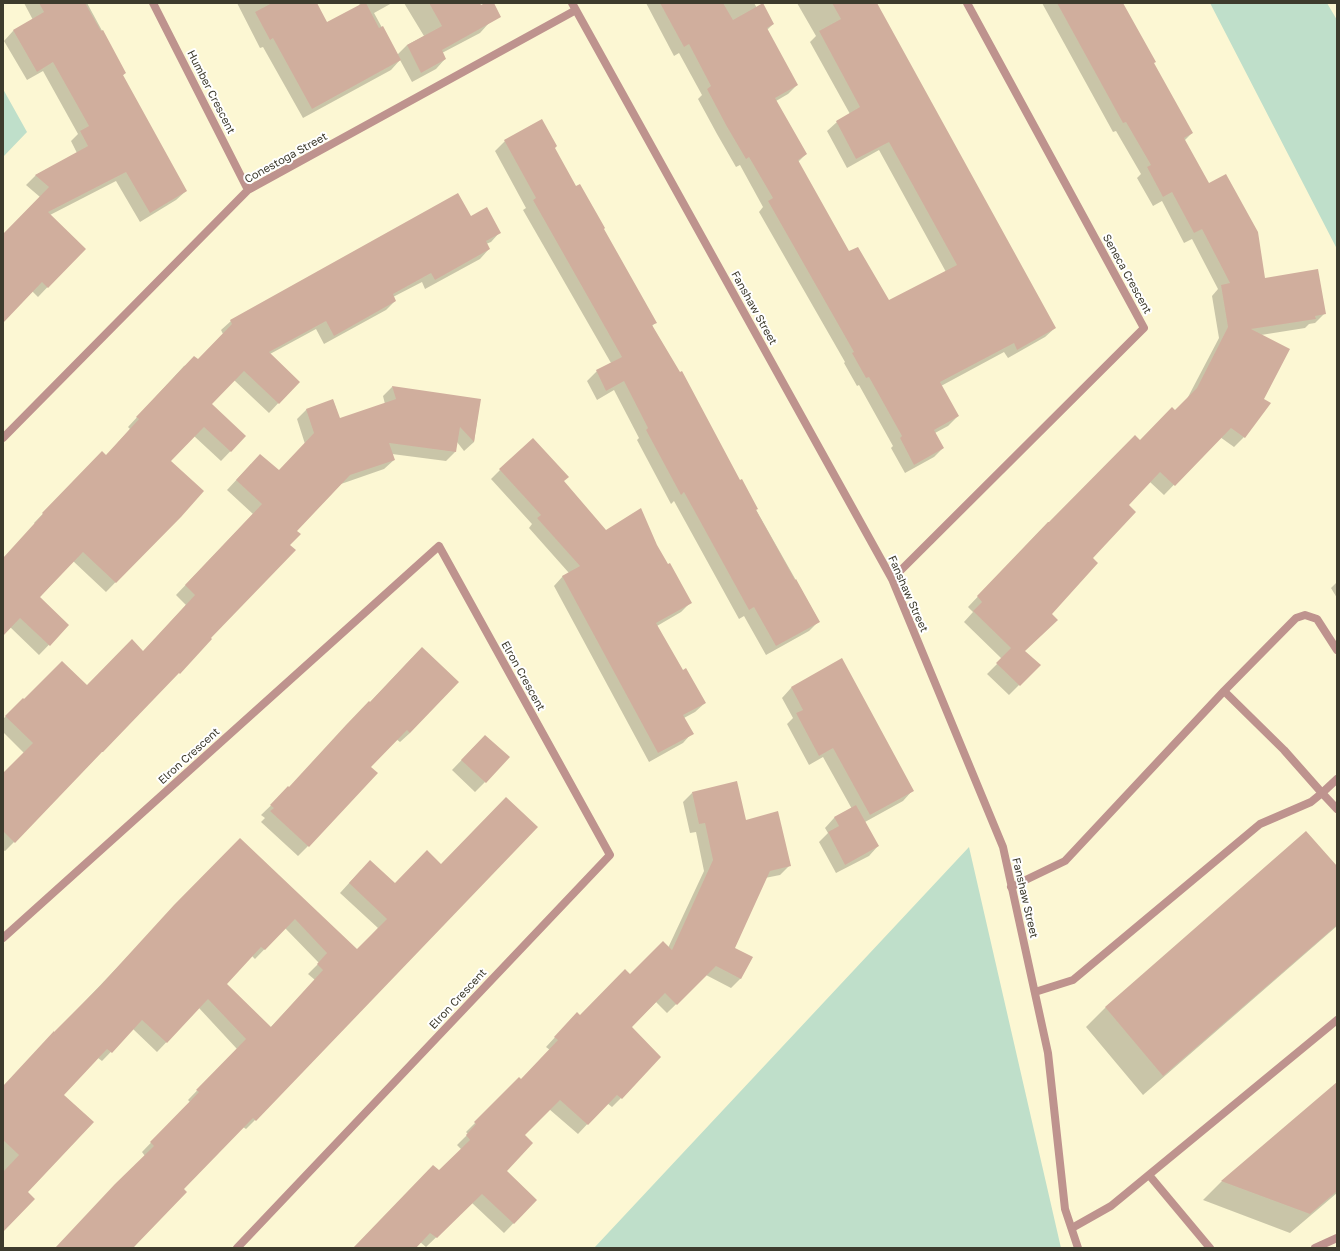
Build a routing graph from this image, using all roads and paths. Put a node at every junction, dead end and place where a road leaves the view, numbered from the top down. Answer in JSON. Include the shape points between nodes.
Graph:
{"nodes":[{"id":1,"x":153,"y":3,"type":"edge"},
{"id":2,"x":967,"y":3,"type":"edge"},
{"id":3,"x":574,"y":6,"type":"edge"},
{"id":4,"x":248,"y":190,"type":"junction"},
{"id":5,"x":3,"y":438,"type":"edge"},
{"id":6,"x":892,"y":579,"type":"junction"},
{"id":7,"x":1337,"y":650,"type":"edge"},
{"id":8,"x":1224,"y":691,"type":"junction"},
{"id":9,"x":1337,"y":779,"type":"edge"},
{"id":10,"x":1322,"y":793,"type":"junction"},
{"id":11,"x":1337,"y":809,"type":"edge"},
{"id":12,"x":1011,"y":886,"type":"junction"},
{"id":13,"x":3,"y":938,"type":"edge"},
{"id":14,"x":1035,"y":992,"type":"junction"},
{"id":15,"x":1337,"y":1020,"type":"edge"},
{"id":16,"x":1150,"y":1175,"type":"junction"},
{"id":17,"x":1072,"y":1228,"type":"junction"},
{"id":18,"x":1337,"y":1238,"type":"edge"},
{"id":19,"x":237,"y":1248,"type":"edge"},
{"id":20,"x":1078,"y":1248,"type":"edge"},
{"id":21,"x":1210,"y":1248,"type":"edge"},
{"id":22,"x":1315,"y":1248,"type":"edge"}],
"edges":[{"from":1,"to":4,"type":"street","name":"Humber Crescent"},
{"from":2,"to":6,"type":"street","name":"Seneca Crescent","via":[[1144,328]]},
{"from":3,"to":4,"type":"street","name":"Conestoga Street"},
{"from":3,"to":6,"type":"street","name":"Fanshaw Street"},
{"from":4,"to":5,"type":"street","name":"Conestoga Street"},
{"from":6,"to":12,"type":"street","name":"Fanshaw Street","via":[[1002,847]]},
{"from":7,"to":8,"type":"street","via":[[1317,619],[1305,615],[1296,618]]},
{"from":8,"to":10,"type":"street","via":[[1284,750]]},
{"from":8,"to":12,"type":"street","via":[[1064,862]]},
{"from":9,"to":10,"type":"street"},
{"from":10,"to":11,"type":"street"},
{"from":10,"to":14,"type":"street","via":[[1311,802],[1260,824],[1073,980]]},
{"from":12,"to":14,"type":"street","name":"Fanshaw Street"},
{"from":13,"to":19,"type":"street","name":"Elron Crescent","via":[[438,546],[610,855]]},
{"from":14,"to":17,"type":"street","name":"Fanshaw Street","via":[[1048,1053],[1065,1209]]},
{"from":15,"to":16,"type":"street"},
{"from":16,"to":17,"type":"street","via":[[1111,1206]]},
{"from":16,"to":21,"type":"street"},
{"from":17,"to":20,"type":"street","name":"Fanshaw Street"},
{"from":18,"to":22,"type":"street"}]}
